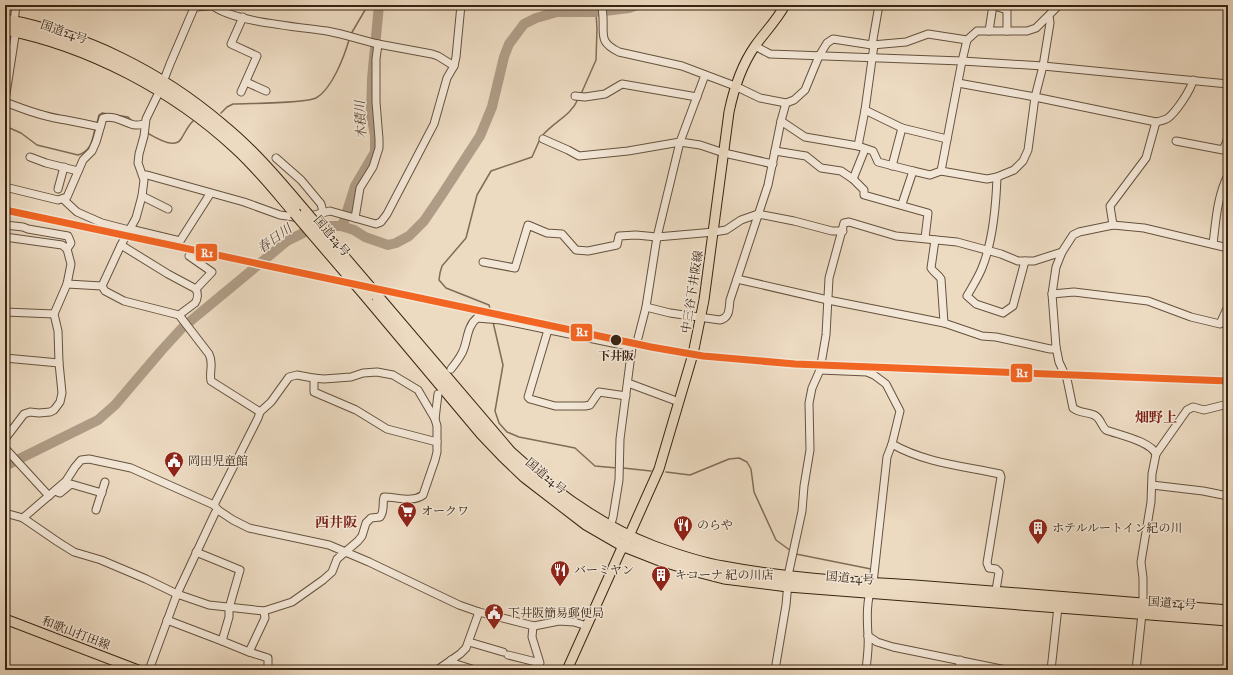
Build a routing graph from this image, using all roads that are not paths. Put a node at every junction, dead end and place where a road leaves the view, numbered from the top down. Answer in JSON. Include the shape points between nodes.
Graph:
{"nodes":[{"id":1,"x":16,"y":5,"type":"edge"},
{"id":2,"x":213,"y":5,"type":"edge"},
{"id":3,"x":461,"y":5,"type":"edge"},
{"id":4,"x":602,"y":5,"type":"edge"},
{"id":5,"x":785,"y":5,"type":"edge"},
{"id":6,"x":878,"y":5,"type":"edge"},
{"id":7,"x":992,"y":5,"type":"edge"},
{"id":8,"x":1059,"y":5,"type":"edge"},
{"id":9,"x":1049,"y":16,"type":"junction"},
{"id":10,"x":243,"y":17,"type":"junction"},
{"id":11,"x":10,"y":25,"type":"edge"},
{"id":12,"x":989,"y":31,"type":"junction"},
{"id":13,"x":1007,"y":31,"type":"junction"},
{"id":14,"x":968,"y":40,"type":"junction"},
{"id":15,"x":378,"y":44,"type":"junction"},
{"id":16,"x":873,"y":45,"type":"junction"},
{"id":17,"x":755,"y":46,"type":"junction"},
{"id":18,"x":818,"y":56,"type":"junction"},
{"id":19,"x":872,"y":58,"type":"junction"},
{"id":20,"x":962,"y":61,"type":"junction"},
{"id":21,"x":454,"y":66,"type":"junction"},
{"id":22,"x":1043,"y":66,"type":"junction"},
{"id":23,"x":705,"y":75,"type":"junction"},
{"id":24,"x":1193,"y":80,"type":"junction"},
{"id":25,"x":246,"y":82,"type":"junction"},
{"id":26,"x":958,"y":83,"type":"junction"},
{"id":27,"x":1228,"y":84,"type":"edge"},
{"id":28,"x":161,"y":86,"type":"junction"},
{"id":29,"x":735,"y":86,"type":"junction"},
{"id":30,"x":266,"y":91,"type":"dead end"},
{"id":31,"x":241,"y":92,"type":"dead end"},
{"id":32,"x":575,"y":96,"type":"dead end"},
{"id":33,"x":697,"y":97,"type":"junction"},
{"id":34,"x":1035,"y":97,"type":"junction"},
{"id":35,"x":5,"y":101,"type":"edge"},
{"id":36,"x":786,"y":103,"type":"junction"},
{"id":37,"x":865,"y":110,"type":"junction"},
{"id":38,"x":781,"y":121,"type":"junction"},
{"id":39,"x":1156,"y":122,"type":"junction"},
{"id":40,"x":97,"y":126,"type":"junction"},
{"id":41,"x":141,"y":128,"type":"junction"},
{"id":42,"x":902,"y":128,"type":"junction"},
{"id":43,"x":1228,"y":134,"type":"edge"},
{"id":44,"x":542,"y":139,"type":"dead end"},
{"id":45,"x":948,"y":139,"type":"junction"},
{"id":46,"x":1176,"y":141,"type":"dead end"},
{"id":47,"x":680,"y":142,"type":"junction"},
{"id":48,"x":862,"y":148,"type":"junction"},
{"id":49,"x":775,"y":151,"type":"junction"},
{"id":50,"x":724,"y":153,"type":"junction"},
{"id":51,"x":30,"y":157,"type":"dead end"},
{"id":52,"x":276,"y":158,"type":"dead end"},
{"id":53,"x":773,"y":164,"type":"junction"},
{"id":54,"x":892,"y":166,"type":"junction"},
{"id":55,"x":64,"y":168,"type":"junction"},
{"id":56,"x":78,"y":171,"type":"junction"},
{"id":57,"x":913,"y":171,"type":"junction"},
{"id":58,"x":941,"y":171,"type":"junction"},
{"id":59,"x":142,"y":175,"type":"junction"},
{"id":60,"x":1228,"y":175,"type":"edge"},
{"id":61,"x":997,"y":177,"type":"junction"},
{"id":62,"x":854,"y":179,"type":"junction"},
{"id":63,"x":5,"y":188,"type":"edge"},
{"id":64,"x":58,"y":189,"type":"dead end"},
{"id":65,"x":210,"y":194,"type":"junction"},
{"id":66,"x":142,"y":196,"type":"junction"},
{"id":67,"x":63,"y":198,"type":"junction"},
{"id":68,"x":902,"y":204,"type":"junction"},
{"id":69,"x":168,"y":209,"type":"dead end"},
{"id":70,"x":323,"y":212,"type":"junction"},
{"id":71,"x":758,"y":214,"type":"junction"},
{"id":72,"x":355,"y":218,"type":"junction"},
{"id":73,"x":1113,"y":224,"type":"junction"},
{"id":74,"x":5,"y":225,"type":"edge"},
{"id":75,"x":130,"y":229,"type":"junction"},
{"id":76,"x":843,"y":230,"type":"junction"},
{"id":77,"x":714,"y":232,"type":"junction"},
{"id":78,"x":5,"y":237,"type":"edge"},
{"id":79,"x":657,"y":237,"type":"junction"},
{"id":80,"x":925,"y":238,"type":"junction"},
{"id":81,"x":935,"y":240,"type":"junction"},
{"id":82,"x":1214,"y":244,"type":"junction"},
{"id":83,"x":121,"y":245,"type":"junction"},
{"id":84,"x":67,"y":248,"type":"junction"},
{"id":85,"x":1228,"y":248,"type":"edge"},
{"id":86,"x":987,"y":250,"type":"junction"},
{"id":87,"x":1062,"y":252,"type":"junction"},
{"id":88,"x":188,"y":256,"type":"dead end"},
{"id":89,"x":1025,"y":261,"type":"junction"},
{"id":90,"x":483,"y":262,"type":"dead end"},
{"id":91,"x":737,"y":279,"type":"junction"},
{"id":92,"x":67,"y":284,"type":"junction"},
{"id":93,"x":102,"y":286,"type":"junction"},
{"id":94,"x":196,"y":289,"type":"junction"},
{"id":95,"x":1052,"y":294,"type":"junction"},
{"id":96,"x":372,"y":297,"type":"junction"},
{"id":97,"x":828,"y":300,"type":"junction"},
{"id":98,"x":1228,"y":306,"type":"edge"},
{"id":99,"x":646,"y":307,"type":"junction"},
{"id":100,"x":5,"y":312,"type":"edge"},
{"id":101,"x":54,"y":314,"type":"junction"},
{"id":102,"x":180,"y":316,"type":"junction"},
{"id":103,"x":702,"y":318,"type":"junction"},
{"id":104,"x":944,"y":323,"type":"junction"},
{"id":105,"x":548,"y":330,"type":"junction"},
{"id":106,"x":638,"y":338,"type":"dead end"},
{"id":107,"x":1056,"y":346,"type":"junction"},
{"id":108,"x":5,"y":358,"type":"edge"},
{"id":109,"x":59,"y":363,"type":"junction"},
{"id":110,"x":451,"y":369,"type":"dead end"},
{"id":111,"x":820,"y":370,"type":"junction"},
{"id":112,"x":314,"y":378,"type":"junction"},
{"id":113,"x":628,"y":383,"type":"junction"},
{"id":114,"x":438,"y":394,"type":"dead end"},
{"id":115,"x":626,"y":396,"type":"junction"},
{"id":116,"x":679,"y":402,"type":"junction"},
{"id":117,"x":1228,"y":404,"type":"edge"},
{"id":118,"x":260,"y":412,"type":"junction"},
{"id":119,"x":435,"y":419,"type":"junction"},
{"id":120,"x":5,"y":439,"type":"edge"},
{"id":121,"x":437,"y":442,"type":"junction"},
{"id":122,"x":892,"y":444,"type":"junction"},
{"id":123,"x":7,"y":450,"type":"edge"},
{"id":124,"x":1156,"y":454,"type":"junction"},
{"id":125,"x":105,"y":482,"type":"dead end"},
{"id":126,"x":1152,"y":484,"type":"junction"},
{"id":127,"x":52,"y":493,"type":"junction"},
{"id":128,"x":102,"y":493,"type":"junction"},
{"id":129,"x":1228,"y":496,"type":"edge"},
{"id":130,"x":216,"y":507,"type":"junction"},
{"id":131,"x":96,"y":510,"type":"dead end"},
{"id":132,"x":5,"y":512,"type":"edge"},
{"id":133,"x":23,"y":518,"type":"junction"},
{"id":134,"x":610,"y":527,"type":"junction"},
{"id":135,"x":626,"y":541,"type":"junction"},
{"id":136,"x":196,"y":552,"type":"junction"},
{"id":137,"x":346,"y":552,"type":"junction"},
{"id":138,"x":788,"y":581,"type":"junction"},
{"id":139,"x":871,"y":588,"type":"junction"},
{"id":140,"x":177,"y":594,"type":"junction"},
{"id":141,"x":995,"y":597,"type":"junction"},
{"id":142,"x":1058,"y":607,"type":"junction"},
{"id":143,"x":229,"y":608,"type":"junction"},
{"id":144,"x":1143,"y":609,"type":"junction"},
{"id":145,"x":264,"y":611,"type":"junction"},
{"id":146,"x":1228,"y":611,"type":"edge"},
{"id":147,"x":479,"y":612,"type":"junction"},
{"id":148,"x":5,"y":619,"type":"edge"},
{"id":149,"x":167,"y":620,"type":"junction"},
{"id":150,"x":1228,"y":620,"type":"edge"},
{"id":151,"x":533,"y":626,"type":"junction"},
{"id":152,"x":587,"y":626,"type":"junction"},
{"id":153,"x":868,"y":636,"type":"junction"},
{"id":154,"x":222,"y":641,"type":"junction"},
{"id":155,"x":469,"y":642,"type":"junction"},
{"id":156,"x":249,"y":652,"type":"junction"},
{"id":157,"x":451,"y":660,"type":"junction"},
{"id":158,"x":960,"y":660,"type":"junction"},
{"id":159,"x":540,"y":666,"type":"edge"},
{"id":160,"x":439,"y":669,"type":"edge"},
{"id":161,"x":138,"y":670,"type":"edge"},
{"id":162,"x":149,"y":670,"type":"edge"},
{"id":163,"x":268,"y":670,"type":"edge"},
{"id":164,"x":475,"y":670,"type":"edge"},
{"id":165,"x":567,"y":670,"type":"edge"},
{"id":166,"x":775,"y":670,"type":"edge"},
{"id":167,"x":866,"y":670,"type":"edge"},
{"id":168,"x":959,"y":670,"type":"edge"},
{"id":169,"x":1006,"y":670,"type":"edge"},
{"id":170,"x":1051,"y":670,"type":"edge"},
{"id":171,"x":1136,"y":670,"type":"edge"}],
"edges":[{"from":1,"to":11,"type":"street"},
{"from":2,"to":10,"type":"street","via":[[217,9]]},
{"from":2,"to":28,"type":"street","via":[[194,8]]},
{"from":3,"to":21,"type":"street"},
{"from":4,"to":23,"type":"street","via":[[602,30],[605,42],[610,48],[682,66]]},
{"from":5,"to":17,"type":"main road","name":"中三谷下井阪線"},
{"from":6,"to":16,"type":"street"},
{"from":7,"to":12,"type":"street"},
{"from":7,"to":13,"type":"street","via":[[1007,10]]},
{"from":8,"to":9,"type":"street"},
{"from":9,"to":13,"type":"street","via":[[1036,28],[1027,31]]},
{"from":9,"to":22,"type":"street"},
{"from":10,"to":15,"type":"street","via":[[284,26],[328,31]]},
{"from":10,"to":25,"type":"street","via":[[232,44],[258,56]]},
{"from":11,"to":28,"type":"highway","name":"国道24号"},
{"from":11,"to":35,"type":"street"},
{"from":12,"to":13,"type":"street"},
{"from":12,"to":14,"type":"street","via":[[977,31]]},
{"from":14,"to":16,"type":"street","via":[[928,34],[906,42]]},
{"from":14,"to":20,"type":"street"},
{"from":15,"to":21,"type":"street","via":[[432,54]]},
{"from":15,"to":72,"type":"street","via":[[376,102],[379,148],[373,167],[360,188]]},
{"from":16,"to":18,"type":"street","via":[[833,39]]},
{"from":16,"to":19,"type":"street"},
{"from":17,"to":18,"type":"street","via":[[770,54]]},
{"from":17,"to":29,"type":"main road","name":"中三谷下井阪線"},
{"from":18,"to":19,"type":"street"},
{"from":18,"to":36,"type":"street","via":[[805,90],[794,100]]},
{"from":19,"to":20,"type":"street"},
{"from":19,"to":37,"type":"street"},
{"from":20,"to":22,"type":"street"},
{"from":20,"to":26,"type":"street"},
{"from":21,"to":72,"type":"street","via":[[447,78],[434,124],[387,214],[376,224]]},
{"from":22,"to":24,"type":"street"},
{"from":22,"to":34,"type":"street"},
{"from":23,"to":29,"type":"street"},
{"from":23,"to":33,"type":"street"},
{"from":24,"to":27,"type":"street"},
{"from":24,"to":39,"type":"street","via":[[1168,118]]},
{"from":25,"to":30,"type":"street"},
{"from":25,"to":31,"type":"street"},
{"from":26,"to":34,"type":"street"},
{"from":26,"to":45,"type":"street"},
{"from":28,"to":41,"type":"street"},
{"from":28,"to":96,"type":"highway","name":"国道24号","bridge":true,"via":[[236,148],[301,213]]},
{"from":29,"to":36,"type":"street","via":[[760,98]]},
{"from":29,"to":50,"type":"main road","name":"中三谷下井阪線"},
{"from":32,"to":33,"type":"street","via":[[605,94],[622,84]]},
{"from":33,"to":47,"type":"street"},
{"from":34,"to":39,"type":"street"},
{"from":34,"to":61,"type":"street","via":[[1026,156],[1014,170]]},
{"from":35,"to":40,"type":"street","via":[[39,114]]},
{"from":36,"to":38,"type":"street"},
{"from":37,"to":42,"type":"street"},
{"from":37,"to":48,"type":"street"},
{"from":38,"to":48,"type":"street","via":[[806,136]]},
{"from":38,"to":49,"type":"street"},
{"from":39,"to":73,"type":"street","via":[[1146,158],[1110,206]]},
{"from":40,"to":41,"type":"street","via":[[108,116]]},
{"from":40,"to":56,"type":"street","via":[[92,151]]},
{"from":41,"to":59,"type":"street","via":[[138,163]]},
{"from":42,"to":45,"type":"street"},
{"from":42,"to":54,"type":"street"},
{"from":43,"to":46,"type":"street","via":[[1223,150]]},
{"from":44,"to":47,"type":"street","via":[[579,156]]},
{"from":45,"to":58,"type":"street"},
{"from":47,"to":50,"type":"street"},
{"from":47,"to":79,"type":"street"},
{"from":48,"to":54,"type":"street","via":[[873,151],[878,162]]},
{"from":48,"to":62,"type":"street"},
{"from":49,"to":53,"type":"street"},
{"from":49,"to":62,"type":"street","via":[[806,156],[821,168],[841,171]]},
{"from":50,"to":53,"type":"street"},
{"from":50,"to":77,"type":"main road","name":"中三谷下井阪線"},
{"from":51,"to":55,"type":"street"},
{"from":52,"to":70,"type":"street","via":[[301,180],[321,204]]},
{"from":53,"to":71,"type":"street"},
{"from":54,"to":57,"type":"street"},
{"from":55,"to":56,"type":"street"},
{"from":55,"to":64,"type":"street"},
{"from":56,"to":67,"type":"street","via":[[67,197]]},
{"from":57,"to":58,"type":"street","via":[[930,174]]},
{"from":57,"to":68,"type":"street"},
{"from":58,"to":61,"type":"street","via":[[987,179]]},
{"from":59,"to":65,"type":"street"},
{"from":59,"to":66,"type":"street"},
{"from":60,"to":82,"type":"street","via":[[1219,200]]},
{"from":61,"to":86,"type":"street","via":[[996,203]]},
{"from":62,"to":68,"type":"street","via":[[864,190],[864,194]]},
{"from":63,"to":67,"type":"street","via":[[58,200]]},
{"from":65,"to":70,"type":"street","via":[[257,206],[280,215],[310,216]]},
{"from":65,"to":75,"type":"street","via":[[180,241]]},
{"from":66,"to":69,"type":"street"},
{"from":66,"to":75,"type":"street"},
{"from":67,"to":75,"type":"street","via":[[77,212],[102,223]]},
{"from":68,"to":80,"type":"street","via":[[928,213]]},
{"from":70,"to":72,"type":"street","via":[[334,212]]},
{"from":71,"to":76,"type":"street","via":[[832,231]]},
{"from":71,"to":77,"type":"street","via":[[741,220],[726,230]]},
{"from":71,"to":91,"type":"street"},
{"from":73,"to":82,"type":"street","via":[[1144,228]]},
{"from":73,"to":87,"type":"street","via":[[1073,235]]},
{"from":74,"to":84,"type":"street","via":[[68,236],[71,243]]},
{"from":75,"to":83,"type":"street"},
{"from":76,"to":80,"type":"street","via":[[844,223],[848,222],[896,236]]},
{"from":76,"to":97,"type":"street","via":[[830,278]]},
{"from":77,"to":79,"type":"street"},
{"from":77,"to":103,"type":"main road","name":"中三谷下井阪線"},
{"from":78,"to":84,"type":"street"},
{"from":79,"to":90,"type":"street","via":[[619,236],[617,245],[588,251],[576,250],[562,234],[547,233],[528,225],[515,268]]},
{"from":79,"to":99,"type":"street"},
{"from":80,"to":81,"type":"street"},
{"from":81,"to":86,"type":"street","via":[[957,242]]},
{"from":81,"to":104,"type":"street","via":[[931,268],[941,279]]},
{"from":82,"to":85,"type":"street"},
{"from":83,"to":93,"type":"street"},
{"from":83,"to":94,"type":"street"},
{"from":84,"to":92,"type":"street","via":[[71,264]]},
{"from":86,"to":89,"type":"street"},
{"from":86,"to":89,"type":"street","via":[[982,268],[967,296],[976,304],[1003,313],[1013,306]]},
{"from":87,"to":89,"type":"street","via":[[1034,261]]},
{"from":87,"to":95,"type":"street","via":[[1056,266]]},
{"from":88,"to":94,"type":"street","via":[[212,272]]},
{"from":91,"to":97,"type":"street"},
{"from":91,"to":103,"type":"street","via":[[728,316],[720,320]]},
{"from":92,"to":93,"type":"street"},
{"from":92,"to":101,"type":"street"},
{"from":93,"to":102,"type":"street","via":[[105,291],[124,300]]},
{"from":94,"to":102,"type":"street","via":[[198,292],[195,303]]},
{"from":95,"to":98,"type":"street","via":[[1080,293],[1148,301],[1191,317],[1220,324]]},
{"from":95,"to":107,"type":"street"},
{"from":96,"to":134,"type":"highway","name":"国道24号","via":[[510,452],[567,500]]},
{"from":96,"to":135,"type":"highway","name":"国道24号","via":[[482,434],[525,478],[586,524]]},
{"from":97,"to":104,"type":"street"},
{"from":97,"to":111,"type":"street"},
{"from":99,"to":103,"type":"street"},
{"from":99,"to":106,"type":"street"},
{"from":100,"to":101,"type":"street"},
{"from":101,"to":109,"type":"street","via":[[58,331]]},
{"from":102,"to":118,"type":"street","via":[[212,360],[211,380]]},
{"from":103,"to":116,"type":"main road","name":"中三谷下井阪線"},
{"from":104,"to":107,"type":"street","via":[[982,336],[1050,349]]},
{"from":105,"to":110,"type":"street","via":[[501,320],[477,318],[472,321],[462,353]]},
{"from":105,"to":113,"type":"street","via":[[632,347]]},
{"from":105,"to":115,"type":"street","via":[[528,397],[530,399],[550,405],[585,406],[590,405],[599,392]]},
{"from":107,"to":124,"type":"street","via":[[1073,408],[1077,412],[1098,418],[1106,430],[1143,443]]},
{"from":108,"to":109,"type":"street"},
{"from":109,"to":120,"type":"street","via":[[62,393],[60,402],[50,412],[24,414]]},
{"from":111,"to":122,"type":"street","via":[[867,372],[874,374],[886,384],[900,411]]},
{"from":111,"to":138,"type":"street","via":[[809,403],[810,450],[802,511]]},
{"from":112,"to":118,"type":"street","via":[[297,374],[289,377],[271,402]]},
{"from":112,"to":119,"type":"street","via":[[341,378],[377,372],[393,375],[418,390]]},
{"from":112,"to":121,"type":"street","via":[[314,392],[356,410],[387,429]]},
{"from":113,"to":115,"type":"street"},
{"from":113,"to":116,"type":"street"},
{"from":114,"to":119,"type":"street"},
{"from":115,"to":134,"type":"street","via":[[620,439],[620,468]]},
{"from":116,"to":135,"type":"main road","name":"中三谷下井阪線","via":[[660,468]]},
{"from":117,"to":124,"type":"street","via":[[1204,410],[1187,410]]},
{"from":118,"to":130,"type":"street"},
{"from":119,"to":121,"type":"street"},
{"from":121,"to":137,"type":"street","via":[[435,460],[423,495],[409,499],[384,497],[383,513],[366,523],[362,536]]},
{"from":122,"to":139,"type":"street","via":[[887,457]]},
{"from":122,"to":141,"type":"street","via":[[922,457],[1000,474],[988,564],[989,568],[999,572]]},
{"from":123,"to":127,"type":"street"},
{"from":124,"to":126,"type":"street"},
{"from":125,"to":128,"type":"street"},
{"from":126,"to":129,"type":"street","via":[[1203,490]]},
{"from":126,"to":144,"type":"street","via":[[1141,562]]},
{"from":127,"to":128,"type":"street","via":[[60,493],[71,484],[85,492]]},
{"from":127,"to":130,"type":"street","via":[[66,481],[82,460],[89,460],[131,468]]},
{"from":127,"to":133,"type":"street"},
{"from":128,"to":131,"type":"street"},
{"from":130,"to":136,"type":"street"},
{"from":130,"to":137,"type":"street","via":[[249,528],[312,540]]},
{"from":132,"to":133,"type":"street"},
{"from":133,"to":140,"type":"street","via":[[74,552],[101,560]]},
{"from":134,"to":135,"type":"highway","name":"国道24号"},
{"from":135,"to":138,"type":"highway","name":"国道24号","via":[[657,559],[724,578]]},
{"from":135,"to":152,"type":"main road","name":"中三谷下井阪線"},
{"from":136,"to":140,"type":"street"},
{"from":136,"to":143,"type":"street","via":[[240,570]]},
{"from":137,"to":145,"type":"street","via":[[337,559],[332,572],[292,602]]},
{"from":137,"to":147,"type":"street"},
{"from":138,"to":139,"type":"highway","name":"国道24号"},
{"from":138,"to":166,"type":"street"},
{"from":139,"to":141,"type":"highway","name":"国道24号"},
{"from":139,"to":153,"type":"street"},
{"from":140,"to":143,"type":"street","via":[[209,605]]},
{"from":140,"to":149,"type":"street"},
{"from":141,"to":142,"type":"highway","name":"国道24号"},
{"from":141,"to":144,"type":"highway","name":"国道24号"},
{"from":142,"to":144,"type":"highway","name":"国道24号"},
{"from":142,"to":170,"type":"street"},
{"from":143,"to":145,"type":"street"},
{"from":143,"to":154,"type":"street"},
{"from":144,"to":146,"type":"highway","name":"国道24号"},
{"from":144,"to":150,"type":"highway","name":"国道24号"},
{"from":144,"to":171,"type":"street"},
{"from":145,"to":156,"type":"street","via":[[265,618]]},
{"from":147,"to":151,"type":"street"},
{"from":147,"to":155,"type":"street"},
{"from":148,"to":161,"type":"main road","name":"和歌山打田線"},
{"from":149,"to":154,"type":"street"},
{"from":149,"to":162,"type":"street"},
{"from":151,"to":152,"type":"street","via":[[559,621]]},
{"from":151,"to":159,"type":"street","via":[[532,637]]},
{"from":152,"to":165,"type":"main road","name":"中三谷下井阪線"},
{"from":153,"to":158,"type":"street","via":[[893,647]]},
{"from":153,"to":167,"type":"street"},
{"from":154,"to":156,"type":"street"},
{"from":155,"to":157,"type":"street","via":[[460,654]]},
{"from":155,"to":159,"type":"street"},
{"from":156,"to":163,"type":"street","via":[[268,658]]},
{"from":157,"to":160,"type":"street"},
{"from":157,"to":164,"type":"street"},
{"from":158,"to":168,"type":"street"},
{"from":158,"to":169,"type":"street"}]}
